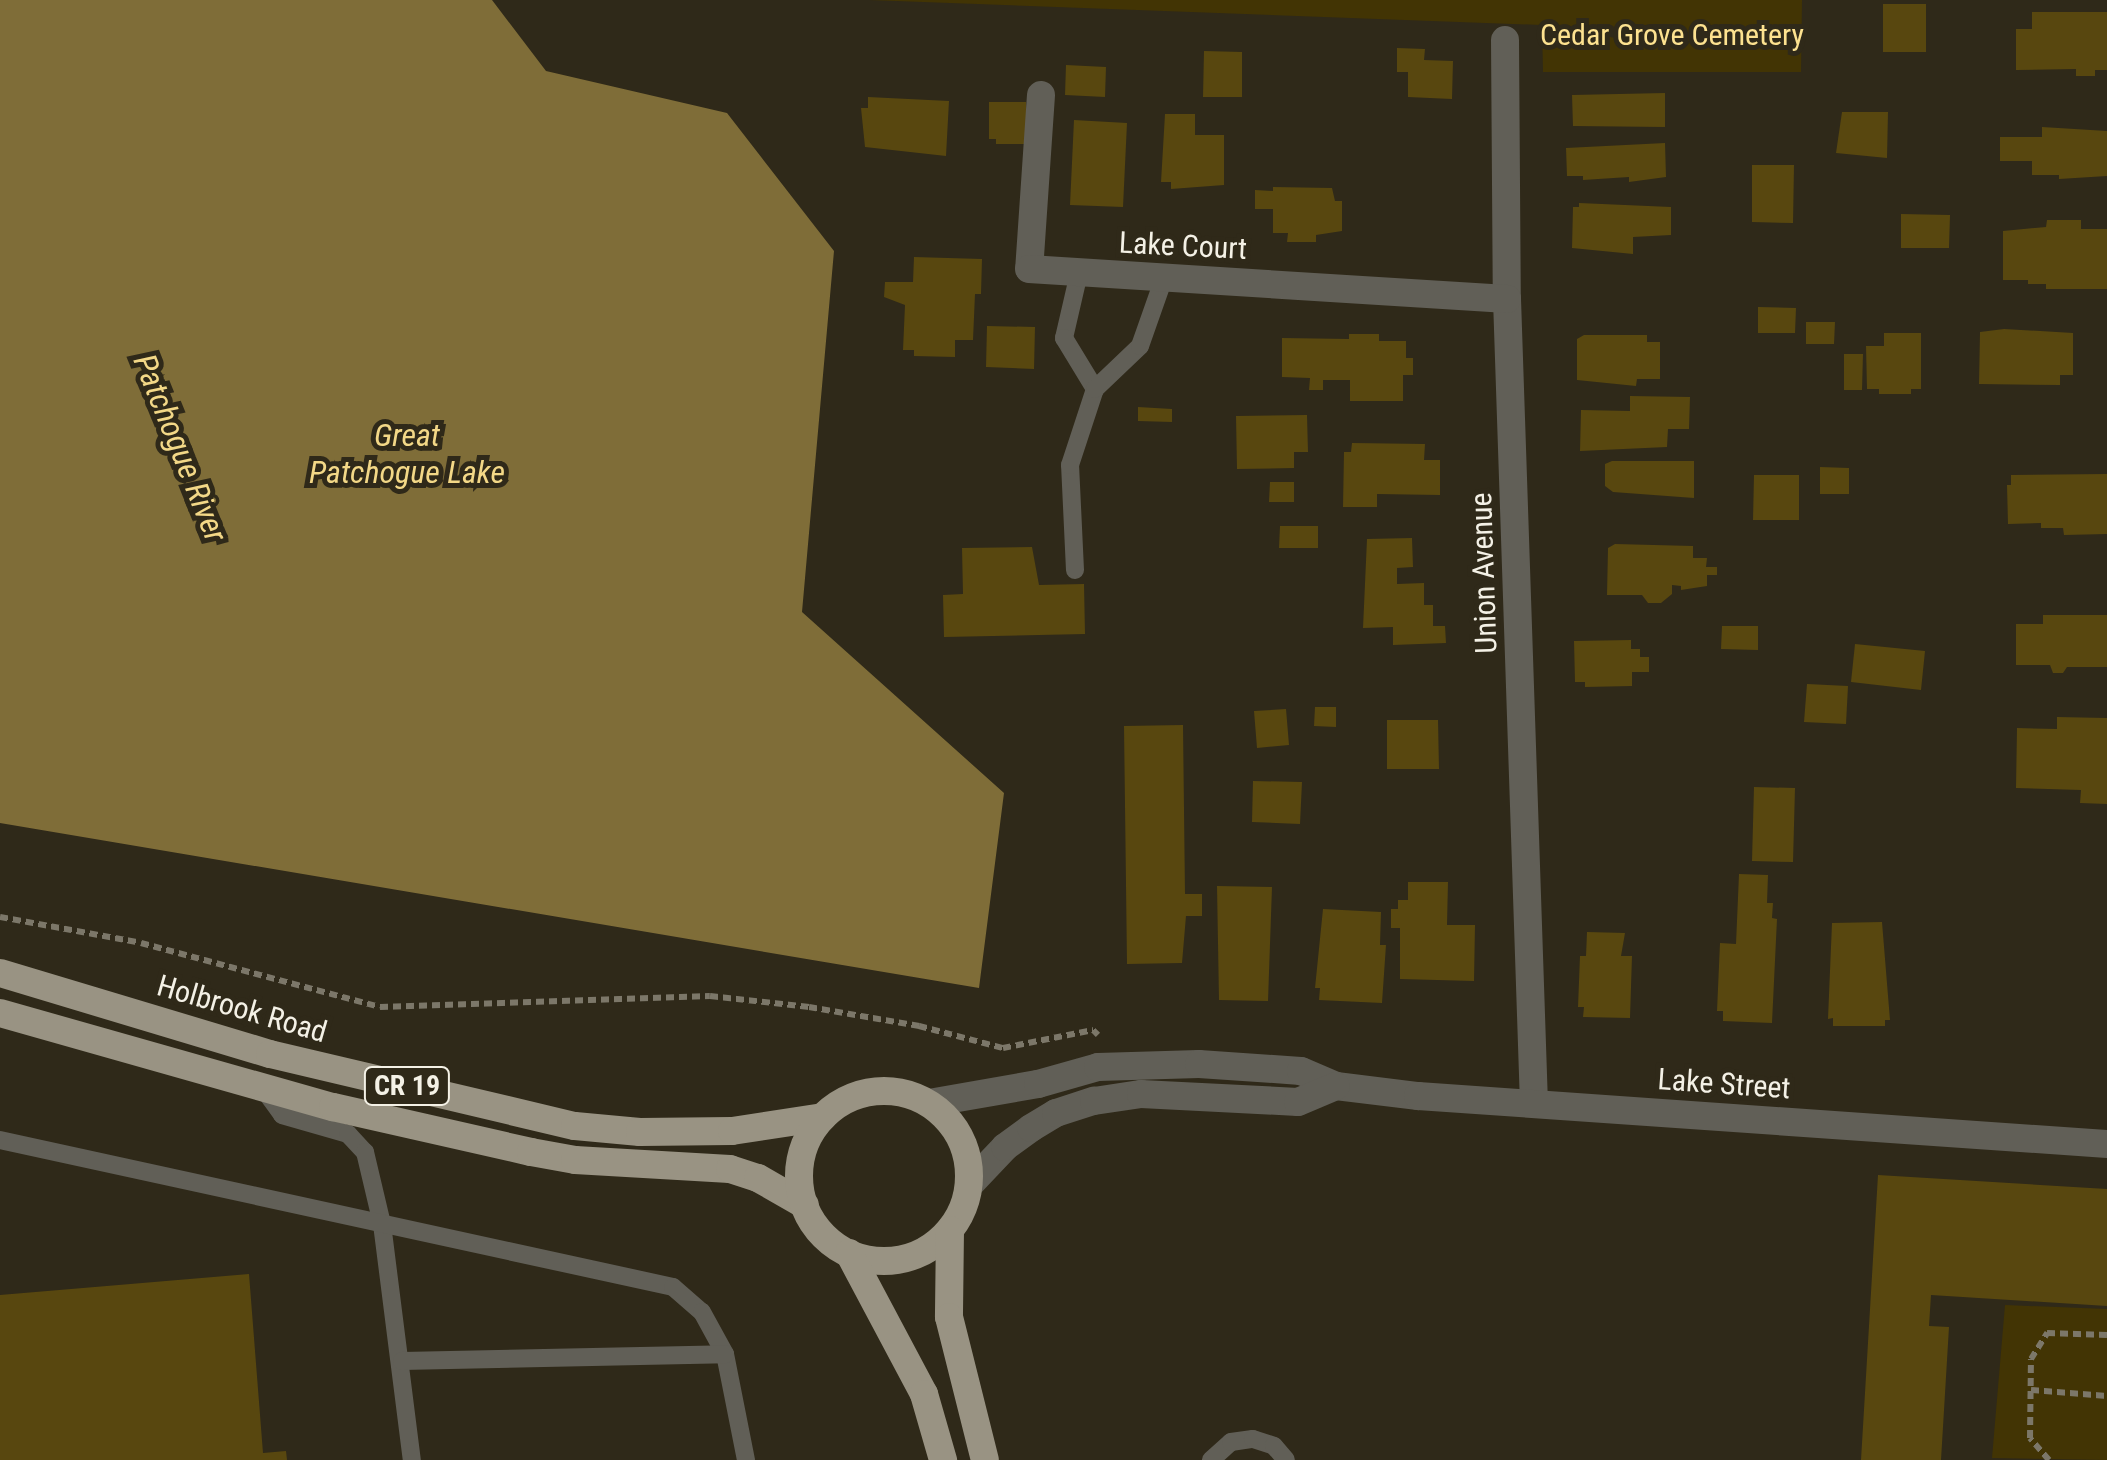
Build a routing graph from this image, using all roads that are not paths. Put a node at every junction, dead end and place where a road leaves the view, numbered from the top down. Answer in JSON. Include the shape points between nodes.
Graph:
{"nodes":[{"id":1,"x":1504,"y":40,"type":"dead end"},
{"id":2,"x":1041,"y":95,"type":"dead end"},
{"id":3,"x":1078,"y":272,"type":"junction"},
{"id":4,"x":1164,"y":278,"type":"junction"},
{"id":5,"x":1507,"y":299,"type":"junction"},
{"id":6,"x":1095,"y":389,"type":"junction"},
{"id":7,"x":1074,"y":570,"type":"dead end"},
{"id":8,"x":0,"y":973,"type":"edge"},
{"id":9,"x":0,"y":1013,"type":"edge"},
{"id":10,"x":1336,"y":1086,"type":"junction"},
{"id":11,"x":262,"y":1087,"type":"junction"},
{"id":12,"x":930,"y":1104,"type":"junction"},
{"id":13,"x":1534,"y":1104,"type":"junction"},
{"id":14,"x":823,"y":1116,"type":"junction"},
{"id":15,"x":0,"y":1140,"type":"edge"},
{"id":16,"x":2107,"y":1144,"type":"edge"},
{"id":17,"x":969,"y":1185,"type":"junction"},
{"id":18,"x":805,"y":1205,"type":"junction"},
{"id":19,"x":382,"y":1224,"type":"junction"},
{"id":20,"x":950,"y":1230,"type":"junction"},
{"id":21,"x":850,"y":1253,"type":"junction"},
{"id":22,"x":725,"y":1354,"type":"junction"},
{"id":23,"x":402,"y":1361,"type":"junction"},
{"id":24,"x":412,"y":1460,"type":"edge"},
{"id":25,"x":746,"y":1460,"type":"edge"},
{"id":26,"x":943,"y":1460,"type":"edge"},
{"id":27,"x":985,"y":1460,"type":"edge"},
{"id":28,"x":1211,"y":1460,"type":"edge"},
{"id":29,"x":1286,"y":1460,"type":"edge"}],
"edges":[{"from":1,"to":5,"type":"street","name":"Union Avenue"},
{"from":2,"to":3,"type":"street","name":"Lake Court","via":[[1029,269]]},
{"from":3,"to":4,"type":"street","name":"Lake Court"},
{"from":3,"to":6,"type":"lane","via":[[1064,338]]},
{"from":4,"to":5,"type":"street","name":"Lake Court"},
{"from":4,"to":6,"type":"lane","via":[[1140,346]]},
{"from":5,"to":13,"type":"street","name":"Union Avenue"},
{"from":6,"to":7,"type":"lane","via":[[1070,466]]},
{"from":8,"to":14,"type":"main road","name":"Holbrook Road","number":"CR 19","via":[[270,1054],[575,1126],[732,1131]]},
{"from":9,"to":11,"type":"main road","number":"CR 19"},
{"from":10,"to":12,"type":"street","via":[[1301,1071],[1140,1062]]},
{"from":10,"to":13,"type":"street","name":"Lake Street"},
{"from":10,"to":17,"type":"street","via":[[1298,1102],[1141,1094],[1094,1101],[1031,1128]]},
{"from":11,"to":18,"type":"main road","number":"CR 19","via":[[575,1160],[730,1169]]},
{"from":11,"to":19,"type":"lane","via":[[282,1114],[348,1134],[365,1152]]},
{"from":12,"to":14,"type":"main road","name":"Holbrook Road","number":"CR 19","via":[[885,1090],[841,1102]]},
{"from":12,"to":17,"type":"main road","via":[[961,1139]]},
{"from":13,"to":16,"type":"street","name":"Lake Street"},
{"from":14,"to":18,"type":"main road","via":[[800,1168]]},
{"from":15,"to":19,"type":"lane"},
{"from":17,"to":20,"type":"main road"},
{"from":18,"to":21,"type":"main road","number":"CR 19","via":[[815,1225]]},
{"from":19,"to":22,"type":"lane","via":[[674,1287],[702,1312]]},
{"from":19,"to":23,"type":"lane"},
{"from":20,"to":21,"type":"main road","via":[[934,1245],[893,1260]]},
{"from":20,"to":27,"type":"main road","via":[[949,1317]]},
{"from":21,"to":26,"type":"main road","number":"CR 19","via":[[924,1394]]},
{"from":22,"to":23,"type":"lane"},
{"from":22,"to":25,"type":"lane"},
{"from":23,"to":24,"type":"lane"},
{"from":28,"to":29,"type":"lane","via":[[1231,1442],[1252,1440],[1274,1446]]}]}
